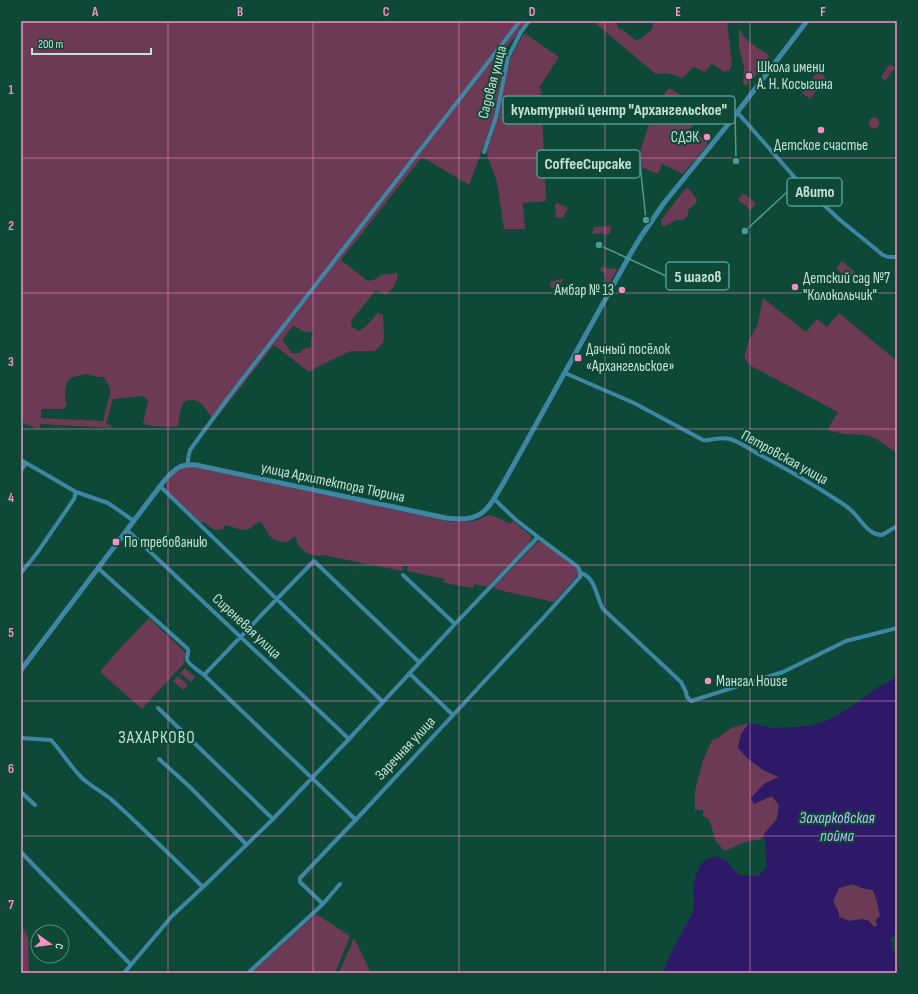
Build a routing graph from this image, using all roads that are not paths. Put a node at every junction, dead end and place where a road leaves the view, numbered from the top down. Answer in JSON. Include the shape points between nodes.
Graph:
{"nodes":[{"id":1,"x":520,"y":21,"type":"edge"},
{"id":2,"x":530,"y":21,"type":"edge"},
{"id":3,"x":808,"y":21,"type":"edge"},
{"id":4,"x":737,"y":112,"type":"junction"},
{"id":5,"x":484,"y":152,"type":"dead end"},
{"id":6,"x":897,"y":257,"type":"edge"},
{"id":7,"x":565,"y":373,"type":"junction"},
{"id":8,"x":21,"y":460,"type":"edge"},
{"id":9,"x":26,"y":463,"type":"junction"},
{"id":10,"x":188,"y":464,"type":"junction"},
{"id":11,"x":21,"y":470,"type":"edge"},
{"id":12,"x":160,"y":486,"type":"junction"},
{"id":13,"x":76,"y":492,"type":"junction"},
{"id":14,"x":494,"y":499,"type":"junction"},
{"id":15,"x":134,"y":521,"type":"junction"},
{"id":16,"x":897,"y":526,"type":"edge"},
{"id":17,"x":127,"y":530,"type":"junction"},
{"id":18,"x":538,"y":537,"type":"junction"},
{"id":19,"x":98,"y":569,"type":"junction"},
{"id":20,"x":21,"y":573,"type":"edge"},
{"id":21,"x":580,"y":573,"type":"junction"},
{"id":22,"x":403,"y":575,"type":"dead end"},
{"id":23,"x":277,"y":599,"type":"junction"},
{"id":24,"x":455,"y":624,"type":"junction"},
{"id":25,"x":897,"y":628,"type":"edge"},
{"id":26,"x":241,"y":637,"type":"junction"},
{"id":27,"x":420,"y":662,"type":"junction"},
{"id":28,"x":21,"y":670,"type":"edge"},
{"id":29,"x":410,"y":673,"type":"junction"},
{"id":30,"x":204,"y":675,"type":"junction"},
{"id":31,"x":383,"y":702,"type":"junction"},
{"id":32,"x":158,"y":708,"type":"dead end"},
{"id":33,"x":453,"y":714,"type":"junction"},
{"id":34,"x":21,"y":738,"type":"edge"},
{"id":35,"x":349,"y":739,"type":"junction"},
{"id":36,"x":159,"y":759,"type":"dead end"},
{"id":37,"x":312,"y":777,"type":"junction"},
{"id":38,"x":21,"y":792,"type":"edge"},
{"id":39,"x":35,"y":805,"type":"dead end"},
{"id":40,"x":273,"y":819,"type":"junction"},
{"id":41,"x":356,"y":820,"type":"junction"},
{"id":42,"x":246,"y":844,"type":"junction"},
{"id":43,"x":21,"y":852,"type":"edge"},
{"id":44,"x":340,"y":884,"type":"dead end"},
{"id":45,"x":203,"y":888,"type":"junction"},
{"id":46,"x":323,"y":904,"type":"junction"},
{"id":47,"x":131,"y":965,"type":"junction"},
{"id":48,"x":124,"y":973,"type":"edge"},
{"id":49,"x":248,"y":973,"type":"edge"}],
"edges":[{"from":1,"to":10,"type":"street","via":[[228,398],[190,450]]},
{"from":2,"to":5,"type":"street","name":"Садовая улица","via":[[508,57],[496,117]]},
{"from":3,"to":4,"type":"street","name":"улица Архитектора Тюрина"},
{"from":4,"to":6,"type":"street","via":[[796,180],[840,220],[883,255]]},
{"from":4,"to":7,"type":"street","name":"улица Архитектора Тюрина","via":[[651,221]]},
{"from":7,"to":14,"type":"street","name":"улица Архитектора Тюрина"},
{"from":7,"to":16,"type":"street","name":"Петровская улица","via":[[634,403],[703,440],[723,438],[735,441],[838,501],[868,529],[880,535]]},
{"from":8,"to":9,"type":"street"},
{"from":9,"to":11,"type":"street"},
{"from":9,"to":13,"type":"street"},
{"from":10,"to":12,"type":"street","via":[[176,469]]},
{"from":10,"to":14,"type":"street","name":"улица Архитектора Тюрина","via":[[453,519],[478,516]]},
{"from":12,"to":15,"type":"street"},
{"from":12,"to":23,"type":"street"},
{"from":13,"to":15,"type":"street","via":[[108,503]]},
{"from":13,"to":20,"type":"street","via":[[74,499]]},
{"from":14,"to":18,"type":"street"},
{"from":15,"to":17,"type":"street"},
{"from":17,"to":19,"type":"street"},
{"from":17,"to":26,"type":"street","name":"Сиреневая улица"},
{"from":18,"to":21,"type":"street","via":[[578,567]]},
{"from":18,"to":24,"type":"street"},
{"from":19,"to":28,"type":"street"},
{"from":19,"to":30,"type":"street","via":[[188,649],[188,662]]},
{"from":21,"to":25,"type":"street","via":[[590,579],[603,609],[676,677],[691,702],[783,672],[846,642]]},
{"from":21,"to":33,"type":"street","name":"Заречная улица","via":[[580,577]]},
{"from":22,"to":24,"type":"street"},
{"from":23,"to":26,"type":"street"},
{"from":23,"to":27,"type":"street","via":[[314,561]]},
{"from":23,"to":31,"type":"street"},
{"from":24,"to":27,"type":"street"},
{"from":26,"to":30,"type":"street"},
{"from":26,"to":35,"type":"street","name":"Сиреневая улица"},
{"from":27,"to":29,"type":"street"},
{"from":29,"to":31,"type":"street"},
{"from":29,"to":33,"type":"street"},
{"from":30,"to":37,"type":"street"},
{"from":31,"to":35,"type":"street"},
{"from":32,"to":40,"type":"street"},
{"from":33,"to":41,"type":"street","name":"Заречная улица"},
{"from":34,"to":45,"type":"street","via":[[51,740],[83,779],[111,799]]},
{"from":35,"to":37,"type":"street"},
{"from":36,"to":42,"type":"street","via":[[190,786]]},
{"from":37,"to":40,"type":"street"},
{"from":37,"to":41,"type":"street"},
{"from":38,"to":39,"type":"street"},
{"from":40,"to":42,"type":"street"},
{"from":41,"to":46,"type":"street","name":"Заречная улица","via":[[300,878],[300,882]]},
{"from":42,"to":45,"type":"street"},
{"from":43,"to":47,"type":"street"},
{"from":44,"to":46,"type":"street"},
{"from":45,"to":47,"type":"street","via":[[172,916]]},
{"from":46,"to":49,"type":"street"},
{"from":47,"to":48,"type":"street"}]}
